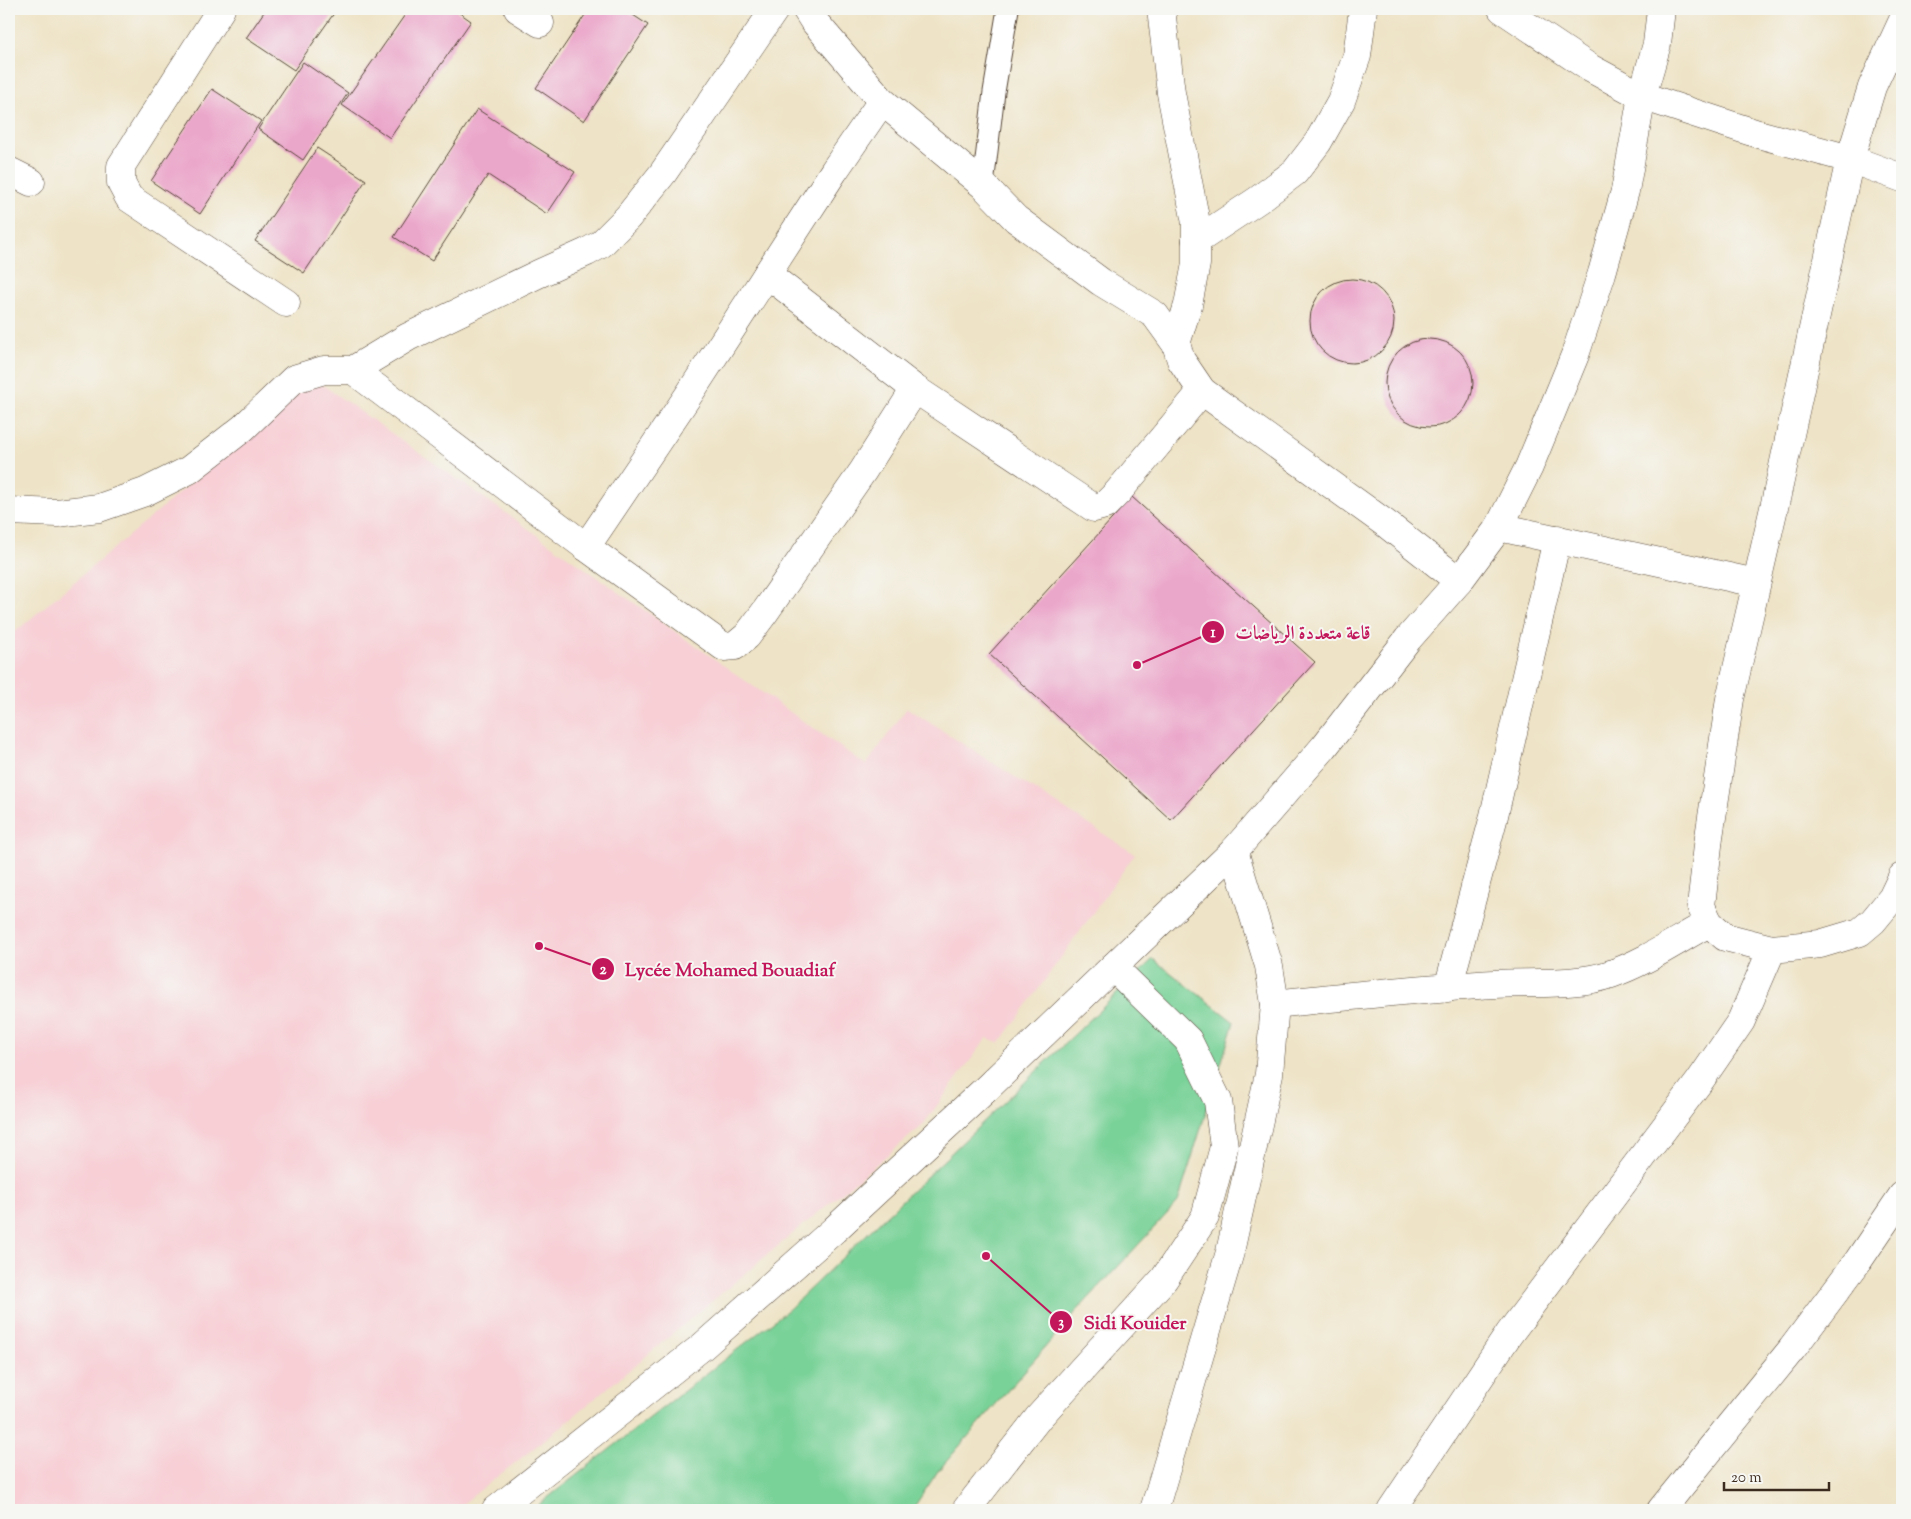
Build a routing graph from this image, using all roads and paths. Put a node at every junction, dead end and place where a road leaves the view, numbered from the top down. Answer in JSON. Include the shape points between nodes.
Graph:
{"nodes":[{"id":1,"x":221,"y":9,"type":"edge"},
{"id":2,"x":775,"y":9,"type":"edge"},
{"id":3,"x":806,"y":9,"type":"edge"},
{"id":4,"x":1008,"y":9,"type":"edge"},
{"id":5,"x":1161,"y":9,"type":"edge"},
{"id":6,"x":1363,"y":9,"type":"edge"},
{"id":7,"x":1502,"y":9,"type":"edge"},
{"id":8,"x":1661,"y":9,"type":"edge"},
{"id":9,"x":1902,"y":22,"type":"edge"},
{"id":10,"x":1642,"y":96,"type":"junction"},
{"id":11,"x":882,"y":101,"type":"junction"},
{"id":12,"x":1850,"y":159,"type":"junction"},
{"id":13,"x":1902,"y":178,"type":"edge"},
{"id":14,"x":983,"y":185,"type":"junction"},
{"id":15,"x":1196,"y":241,"type":"junction"},
{"id":16,"x":768,"y":274,"type":"junction"},
{"id":17,"x":286,"y":303,"type":"dead end"},
{"id":18,"x":1176,"y":344,"type":"junction"},
{"id":19,"x":353,"y":370,"type":"junction"},
{"id":20,"x":915,"y":388,"type":"junction"},
{"id":21,"x":1202,"y":391,"type":"junction"},
{"id":22,"x":9,"y":511,"type":"edge"},
{"id":23,"x":1499,"y":527,"type":"junction"},
{"id":24,"x":1557,"y":539,"type":"junction"},
{"id":25,"x":586,"y":547,"type":"junction"},
{"id":26,"x":1459,"y":581,"type":"junction"},
{"id":27,"x":1756,"y":583,"type":"junction"},
{"id":28,"x":1234,"y":851,"type":"junction"},
{"id":29,"x":1902,"y":876,"type":"edge"},
{"id":30,"x":1709,"y":923,"type":"junction"},
{"id":31,"x":1772,"y":949,"type":"junction"},
{"id":32,"x":1113,"y":967,"type":"junction"},
{"id":33,"x":1448,"y":988,"type":"junction"},
{"id":34,"x":1275,"y":1004,"type":"junction"},
{"id":35,"x":1902,"y":1196,"type":"edge"},
{"id":36,"x":496,"y":1510,"type":"edge"},
{"id":37,"x":966,"y":1510,"type":"edge"},
{"id":38,"x":1154,"y":1510,"type":"edge"},
{"id":39,"x":1391,"y":1510,"type":"edge"},
{"id":40,"x":1661,"y":1510,"type":"edge"}],
"edges":[{"from":1,"to":17,"type":"street","via":[[121,166],[121,183],[129,198]]},
{"from":2,"to":19,"type":"street","via":[[663,173],[628,217],[601,244],[408,337]]},
{"from":3,"to":11,"type":"street"},
{"from":4,"to":14,"type":"lane"},
{"from":5,"to":15,"type":"street","via":[[1171,93],[1196,223]]},
{"from":6,"to":15,"type":"street","via":[[1357,56],[1341,101],[1318,142],[1295,172]]},
{"from":7,"to":10,"type":"street","via":[[1590,68]]},
{"from":8,"to":10,"type":"street","via":[[1657,44]]},
{"from":9,"to":12,"type":"street","via":[[1872,87]]},
{"from":10,"to":12,"type":"street","via":[[1758,134]]},
{"from":10,"to":23,"type":"street","via":[[1624,191],[1576,355],[1529,467]]},
{"from":11,"to":14,"type":"street"},
{"from":11,"to":16,"type":"street"},
{"from":12,"to":13,"type":"street"},
{"from":12,"to":27,"type":"street"},
{"from":14,"to":18,"type":"street","via":[[1016,219],[1101,282],[1154,315]]},
{"from":15,"to":18,"type":"street","via":[[1196,264]]},
{"from":16,"to":20,"type":"street"},
{"from":16,"to":25,"type":"street"},
{"from":18,"to":21,"type":"street","via":[[1181,360]]},
{"from":19,"to":22,"type":"street","via":[[324,370],[294,379],[243,428],[189,470],[145,492],[99,508],[57,513]]},
{"from":19,"to":25,"type":"street"},
{"from":20,"to":21,"type":"street","via":[[1094,508],[1105,505],[1118,492]]},
{"from":20,"to":25,"type":"street","via":[[863,471],[765,612],[736,646],[724,647]]},
{"from":21,"to":26,"type":"street","via":[[1389,526]]},
{"from":23,"to":24,"type":"street"},
{"from":23,"to":26,"type":"street"},
{"from":24,"to":27,"type":"street"},
{"from":24,"to":33,"type":"street","via":[[1493,820]]},
{"from":26,"to":28,"type":"street","via":[[1408,639],[1324,748]]},
{"from":27,"to":30,"type":"street","via":[[1730,699],[1709,837],[1701,906]]},
{"from":28,"to":32,"type":"street"},
{"from":28,"to":34,"type":"street","via":[[1269,966]]},
{"from":29,"to":31,"type":"street","via":[[1892,898],[1860,932],[1820,944]]},
{"from":30,"to":31,"type":"street","via":[[1725,937]]},
{"from":30,"to":33,"type":"street","via":[[1645,960],[1610,975]]},
{"from":31,"to":39,"type":"street","via":[[1741,1021],[1699,1082],[1509,1334]]},
{"from":32,"to":36,"type":"street","via":[[834,1230],[703,1346]]},
{"from":32,"to":37,"type":"street","via":[[1188,1040],[1218,1101],[1224,1147],[1205,1217],[1164,1279],[1039,1416]]},
{"from":33,"to":34,"type":"street"},
{"from":34,"to":38,"type":"street","via":[[1269,1074],[1230,1252]]},
{"from":35,"to":40,"type":"street","via":[[1792,1349]]}]}
